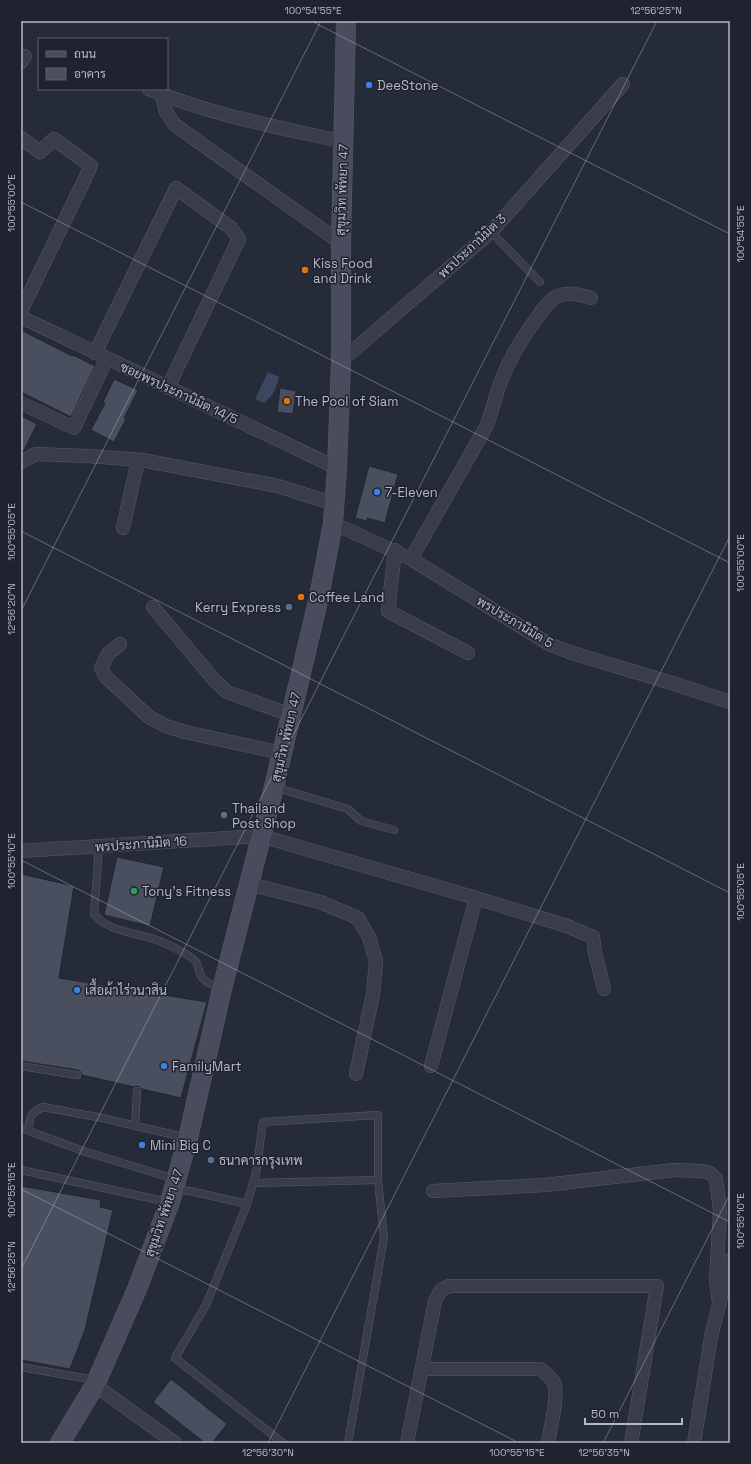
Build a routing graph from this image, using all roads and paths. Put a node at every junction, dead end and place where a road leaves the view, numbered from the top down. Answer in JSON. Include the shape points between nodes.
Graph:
{"nodes":[{"id":1,"x":346,"y":21,"type":"edge"},
{"id":2,"x":623,"y":84,"type":"dead end"},
{"id":3,"x":151,"y":90,"type":"edge"},
{"id":4,"x":162,"y":95,"type":"junction"},
{"id":5,"x":21,"y":138,"type":"edge"},
{"id":6,"x":344,"y":142,"type":"junction"},
{"id":7,"x":491,"y":232,"type":"junction"},
{"id":8,"x":341,"y":243,"type":"junction"},
{"id":9,"x":540,"y":282,"type":"dead end"},
{"id":10,"x":591,"y":298,"type":"dead end"},
{"id":11,"x":21,"y":312,"type":"edge"},
{"id":12,"x":21,"y":317,"type":"edge"},
{"id":13,"x":95,"y":353,"type":"junction"},
{"id":14,"x":107,"y":358,"type":"junction"},
{"id":15,"x":341,"y":361,"type":"junction"},
{"id":16,"x":168,"y":387,"type":"junction"},
{"id":17,"x":21,"y":403,"type":"edge"},
{"id":18,"x":138,"y":460,"type":"junction"},
{"id":19,"x":21,"y":462,"type":"edge"},
{"id":20,"x":337,"y":468,"type":"junction"},
{"id":21,"x":334,"y":504,"type":"junction"},
{"id":22,"x":333,"y":523,"type":"junction"},
{"id":23,"x":123,"y":528,"type":"dead end"},
{"id":24,"x":395,"y":550,"type":"junction"},
{"id":25,"x":411,"y":558,"type":"junction"},
{"id":26,"x":153,"y":608,"type":"dead end"},
{"id":27,"x":120,"y":644,"type":"dead end"},
{"id":28,"x":468,"y":652,"type":"dead end"},
{"id":29,"x":730,"y":702,"type":"edge"},
{"id":30,"x":291,"y":715,"type":"junction"},
{"id":31,"x":282,"y":753,"type":"junction"},
{"id":32,"x":274,"y":787,"type":"junction"},
{"id":33,"x":394,"y":830,"type":"dead end"},
{"id":34,"x":261,"y":836,"type":"junction"},
{"id":35,"x":99,"y":846,"type":"junction"},
{"id":36,"x":21,"y":851,"type":"edge"},
{"id":37,"x":249,"y":884,"type":"junction"},
{"id":38,"x":476,"y":898,"type":"junction"},
{"id":39,"x":222,"y":989,"type":"junction"},
{"id":40,"x":604,"y":989,"type":"dead end"},
{"id":41,"x":21,"y":1066,"type":"edge"},
{"id":42,"x":431,"y":1066,"type":"dead end"},
{"id":43,"x":356,"y":1074,"type":"dead end"},
{"id":44,"x":77,"y":1075,"type":"dead end"},
{"id":45,"x":137,"y":1091,"type":"dead end"},
{"id":46,"x":135,"y":1126,"type":"junction"},
{"id":47,"x":24,"y":1129,"type":"edge"},
{"id":48,"x":188,"y":1138,"type":"junction"},
{"id":49,"x":21,"y":1170,"type":"edge"},
{"id":50,"x":378,"y":1180,"type":"junction"},
{"id":51,"x":254,"y":1183,"type":"junction"},
{"id":52,"x":174,"y":1190,"type":"junction"},
{"id":53,"x":433,"y":1191,"type":"dead end"},
{"id":54,"x":247,"y":1204,"type":"junction"},
{"id":55,"x":730,"y":1260,"type":"edge"},
{"id":56,"x":719,"y":1302,"type":"junction"},
{"id":57,"x":21,"y":1367,"type":"edge"},
{"id":58,"x":422,"y":1369,"type":"junction"},
{"id":59,"x":96,"y":1383,"type":"junction"},
{"id":60,"x":60,"y":1443,"type":"edge"},
{"id":61,"x":175,"y":1443,"type":"edge"},
{"id":62,"x":283,"y":1443,"type":"edge"},
{"id":63,"x":348,"y":1443,"type":"edge"},
{"id":64,"x":407,"y":1443,"type":"edge"},
{"id":65,"x":548,"y":1443,"type":"edge"},
{"id":66,"x":631,"y":1443,"type":"edge"},
{"id":67,"x":694,"y":1443,"type":"edge"}],
"edges":[{"from":1,"to":6,"type":"street","name":"สุขุมวิท พัทยา 47"},
{"from":2,"to":7,"type":"street","name":"พรประภานิมิต 3"},
{"from":3,"to":4,"type":"street"},
{"from":4,"to":6,"type":"street","via":[[230,116]]},
{"from":4,"to":8,"type":"street","via":[[166,112],[174,125]]},
{"from":5,"to":11,"type":"street","via":[[40,152],[54,139],[91,166]]},
{"from":6,"to":8,"type":"street","name":"สุขุมวิท พัทยา 47"},
{"from":7,"to":9,"type":"lane"},
{"from":7,"to":15,"type":"street","name":"พรประภานิมิต 3"},
{"from":8,"to":15,"type":"street","name":"สุขุมวิท พัทยา 47"},
{"from":10,"to":25,"type":"street","via":[[574,293],[558,296],[547,304],[531,325],[510,361],[487,425]]},
{"from":12,"to":13,"type":"street","name":"ซอยพรประภานิมิต 14/5"},
{"from":13,"to":14,"type":"street","name":"ซอยพรประภานิมิต 14/5"},
{"from":13,"to":16,"type":"street","via":[[176,188],[231,228],[239,239]]},
{"from":14,"to":16,"type":"street","name":"ซอยพรประภานิมิต 14/5"},
{"from":14,"to":17,"type":"street","via":[[74,428]]},
{"from":15,"to":20,"type":"street","name":"สุขุมวิท พัทยา 47"},
{"from":16,"to":20,"type":"street","name":"ซอยพรประภานิมิต 14/5"},
{"from":18,"to":19,"type":"street","via":[[36,454]]},
{"from":18,"to":21,"type":"street","via":[[278,486]]},
{"from":18,"to":23,"type":"street"},
{"from":20,"to":21,"type":"street","name":"สุขุมวิท พัทยา 47"},
{"from":21,"to":22,"type":"street","name":"สุขุมวิท พัทยา 47"},
{"from":22,"to":24,"type":"street","name":"พรประภานิมิต 5"},
{"from":22,"to":30,"type":"street","name":"สุขุมวิท พัทยา 47"},
{"from":24,"to":25,"type":"street","name":"พรประภานิมิต 5"},
{"from":24,"to":28,"type":"street","via":[[388,611]]},
{"from":25,"to":29,"type":"street","name":"พรประภานิมิต 5","via":[[549,644]]},
{"from":26,"to":30,"type":"street","via":[[220,687],[227,692]]},
{"from":27,"to":31,"type":"street","via":[[108,654],[101,668],[106,677],[149,717],[185,732]]},
{"from":30,"to":31,"type":"street","name":"สุขุมวิท พัทยา 47"},
{"from":31,"to":32,"type":"street","name":"สุขุมวิท พัทยา 47"},
{"from":32,"to":33,"type":"lane","via":[[348,809],[361,821]]},
{"from":32,"to":34,"type":"street","name":"สุขุมวิท พัทยา 47"},
{"from":34,"to":35,"type":"street","name":"พรประภานิมิต 16"},
{"from":34,"to":37,"type":"street","name":"สุขุมวิท พัทยา 47"},
{"from":34,"to":38,"type":"street","name":"พรประภานิมิต 16"},
{"from":35,"to":36,"type":"street","name":"พรประภานิมิต 16"},
{"from":35,"to":39,"type":"lane","via":[[94,914],[99,920],[109,926],[160,941],[179,950],[196,962],[202,978]]},
{"from":37,"to":39,"type":"street","name":"สุขุมวิท พัทยา 47"},
{"from":37,"to":43,"type":"street","via":[[320,902],[358,918],[369,937],[376,961]]},
{"from":38,"to":40,"type":"street","name":"พรประภานิมิต 16","via":[[567,926],[593,937]]},
{"from":38,"to":42,"type":"street"},
{"from":39,"to":48,"type":"street","name":"สุขุมวิท พัทยา 47"},
{"from":41,"to":44,"type":"lane"},
{"from":45,"to":46,"type":"lane"},
{"from":46,"to":47,"type":"lane","via":[[42,1107],[30,1116]]},
{"from":46,"to":48,"type":"lane"},
{"from":47,"to":52,"type":"lane"},
{"from":48,"to":52,"type":"street","name":"สุขุมวิท พัทยา 47"},
{"from":49,"to":52,"type":"lane"},
{"from":50,"to":51,"type":"lane"},
{"from":50,"to":51,"type":"lane","via":[[378,1115],[263,1122]]},
{"from":50,"to":63,"type":"lane","via":[[384,1238]]},
{"from":51,"to":54,"type":"lane"},
{"from":52,"to":54,"type":"lane","via":[[190,1191]]},
{"from":52,"to":59,"type":"street","name":"สุขุมวิท พัทยา 47","via":[[137,1289]]},
{"from":53,"to":56,"type":"street","via":[[545,1185],[674,1170],[710,1172],[716,1179],[720,1211],[716,1280]]},
{"from":54,"to":62,"type":"lane","via":[[206,1305],[175,1358]]},
{"from":55,"to":56,"type":"street"},
{"from":56,"to":67,"type":"street"},
{"from":57,"to":59,"type":"lane"},
{"from":58,"to":64,"type":"street"},
{"from":58,"to":65,"type":"street","via":[[540,1369],[554,1383],[555,1395]]},
{"from":58,"to":66,"type":"street","via":[[435,1301],[441,1290],[449,1286],[657,1286]]},
{"from":59,"to":60,"type":"street","name":"สุขุมวิท พัทยา 47"},
{"from":59,"to":61,"type":"street"}]}
